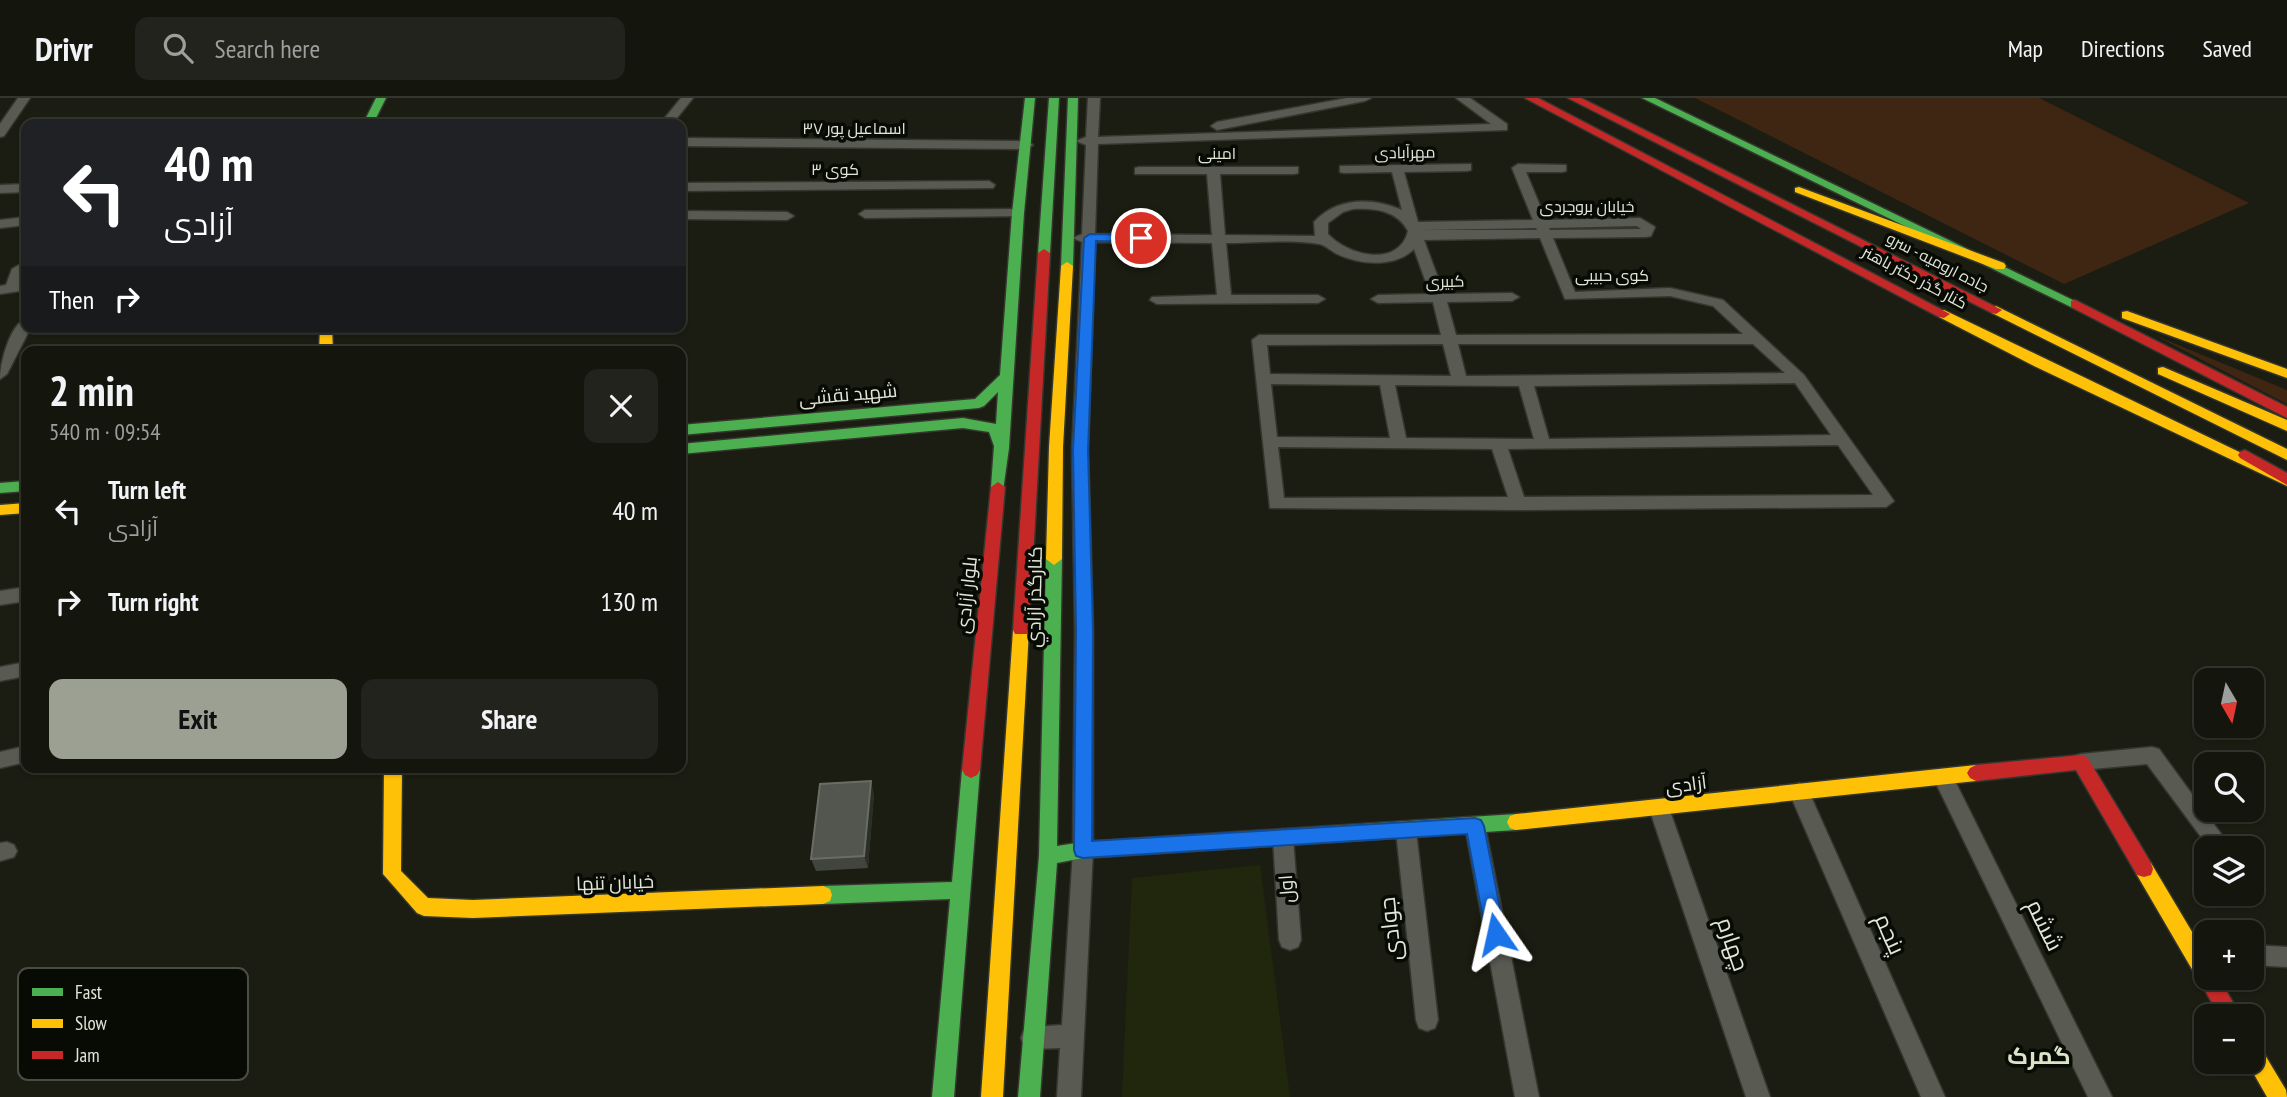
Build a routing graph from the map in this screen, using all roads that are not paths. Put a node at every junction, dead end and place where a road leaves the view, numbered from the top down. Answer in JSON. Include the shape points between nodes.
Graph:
{"nodes":[{"id":1,"x":24,"y":98,"type":"edge"},
{"id":2,"x":381,"y":98,"type":"edge"},
{"id":3,"x":687,"y":98,"type":"edge"},
{"id":4,"x":1030,"y":98,"type":"edge"},
{"id":5,"x":1054,"y":98,"type":"edge"},
{"id":6,"x":1073,"y":98,"type":"edge"},
{"id":7,"x":1094,"y":98,"type":"edge"},
{"id":8,"x":1365,"y":98,"type":"edge"},
{"id":9,"x":1462,"y":98,"type":"edge"},
{"id":10,"x":1530,"y":98,"type":"edge"},
{"id":11,"x":1573,"y":98,"type":"edge"},
{"id":12,"x":1642,"y":104,"type":"edge"},
{"id":13,"x":1305,"y":109,"type":"junction"},
{"id":14,"x":370,"y":119,"type":"edge"},
{"id":15,"x":670,"y":119,"type":"edge"},
{"id":16,"x":1327,"y":132,"type":"junction"},
{"id":17,"x":0,"y":133,"type":"edge"},
{"id":18,"x":1162,"y":136,"type":"junction"},
{"id":19,"x":1071,"y":141,"type":"junction"},
{"id":20,"x":1092,"y":141,"type":"junction"},
{"id":21,"x":686,"y":142,"type":"edge"},
{"id":22,"x":1027,"y":145,"type":"junction"},
{"id":23,"x":1467,"y":167,"type":"dead end"},
{"id":24,"x":1562,"y":167,"type":"dead end"},
{"id":25,"x":1397,"y":168,"type":"junction"},
{"id":26,"x":1344,"y":169,"type":"dead end"},
{"id":27,"x":1294,"y":170,"type":"dead end"},
{"id":28,"x":1139,"y":171,"type":"dead end"},
{"id":29,"x":1213,"y":171,"type":"junction"},
{"id":30,"x":989,"y":185,"type":"dead end"},
{"id":31,"x":686,"y":187,"type":"edge"},
{"id":32,"x":21,"y":188,"type":"edge"},
{"id":33,"x":0,"y":189,"type":"edge"},
{"id":34,"x":1799,"y":190,"type":"junction"},
{"id":35,"x":1018,"y":213,"type":"junction"},
{"id":36,"x":865,"y":214,"type":"dead end"},
{"id":37,"x":686,"y":215,"type":"edge"},
{"id":38,"x":787,"y":216,"type":"dead end"},
{"id":39,"x":21,"y":222,"type":"edge"},
{"id":40,"x":0,"y":224,"type":"edge"},
{"id":41,"x":1544,"y":229,"type":"junction"},
{"id":42,"x":1090,"y":231,"type":"junction"},
{"id":43,"x":1414,"y":231,"type":"junction"},
{"id":44,"x":1046,"y":232,"type":"junction"},
{"id":45,"x":1069,"y":232,"type":"junction"},
{"id":46,"x":1218,"y":234,"type":"junction"},
{"id":47,"x":1322,"y":235,"type":"junction"},
{"id":48,"x":1944,"y":262,"type":"dead end"},
{"id":49,"x":2000,"y":266,"type":"junction"},
{"id":50,"x":19,"y":269,"type":"dead end"},
{"id":51,"x":6,"y":289,"type":"edge"},
{"id":52,"x":1512,"y":297,"type":"dead end"},
{"id":53,"x":1318,"y":299,"type":"dead end"},
{"id":54,"x":1378,"y":299,"type":"dead end"},
{"id":55,"x":1439,"y":299,"type":"junction"},
{"id":56,"x":1157,"y":300,"type":"dead end"},
{"id":57,"x":1224,"y":300,"type":"junction"},
{"id":58,"x":2030,"y":327,"type":"junction"},
{"id":59,"x":21,"y":333,"type":"edge"},
{"id":60,"x":1451,"y":339,"type":"junction"},
{"id":61,"x":1756,"y":339,"type":"junction"},
{"id":62,"x":0,"y":374,"type":"edge"},
{"id":63,"x":2287,"y":374,"type":"edge"},
{"id":64,"x":1007,"y":375,"type":"junction"},
{"id":65,"x":1799,"y":378,"type":"junction"},
{"id":66,"x":1264,"y":379,"type":"junction"},
{"id":67,"x":1387,"y":380,"type":"junction"},
{"id":68,"x":1461,"y":380,"type":"junction"},
{"id":69,"x":1525,"y":381,"type":"junction"},
{"id":70,"x":979,"y":403,"type":"junction"},
{"id":71,"x":2287,"y":413,"type":"edge"},
{"id":72,"x":977,"y":424,"type":"junction"},
{"id":73,"x":2287,"y":426,"type":"edge"},
{"id":74,"x":686,"y":430,"type":"edge"},
{"id":75,"x":2287,"y":432,"type":"edge"},
{"id":76,"x":1842,"y":440,"type":"junction"},
{"id":77,"x":1270,"y":442,"type":"junction"},
{"id":78,"x":1399,"y":443,"type":"junction"},
{"id":79,"x":1543,"y":444,"type":"junction"},
{"id":80,"x":1499,"y":445,"type":"junction"},
{"id":81,"x":1002,"y":448,"type":"junction"},
{"id":82,"x":686,"y":449,"type":"edge"},
{"id":83,"x":2287,"y":455,"type":"edge"},
{"id":84,"x":2287,"y":481,"type":"edge"},
{"id":85,"x":21,"y":486,"type":"edge"},
{"id":86,"x":0,"y":488,"type":"edge"},
{"id":87,"x":1518,"y":504,"type":"junction"},
{"id":88,"x":21,"y":508,"type":"edge"},
{"id":89,"x":0,"y":510,"type":"edge"},
{"id":90,"x":21,"y":595,"type":"edge"},
{"id":91,"x":0,"y":598,"type":"edge"},
{"id":92,"x":1084,"y":631,"type":"junction"},
{"id":93,"x":1055,"y":632,"type":"junction"},
{"id":94,"x":21,"y":670,"type":"edge"},
{"id":95,"x":0,"y":674,"type":"edge"},
{"id":96,"x":21,"y":755,"type":"edge"},
{"id":97,"x":0,"y":760,"type":"edge"},
{"id":98,"x":2081,"y":762,"type":"junction"},
{"id":99,"x":393,"y":773,"type":"edge"},
{"id":100,"x":1943,"y":777,"type":"junction"},
{"id":101,"x":1799,"y":792,"type":"junction"},
{"id":102,"x":1659,"y":808,"type":"junction"},
{"id":103,"x":1475,"y":826,"type":"junction"},
{"id":104,"x":1406,"y":831,"type":"junction"},
{"id":105,"x":2212,"y":836,"type":"edge"},
{"id":106,"x":1283,"y":838,"type":"junction"},
{"id":107,"x":1083,"y":850,"type":"junction"},
{"id":108,"x":1048,"y":856,"type":"junction"},
{"id":109,"x":959,"y":890,"type":"junction"},
{"id":110,"x":1290,"y":940,"type":"dead end"},
{"id":111,"x":2194,"y":944,"type":"edge"},
{"id":112,"x":2264,"y":956,"type":"edge"},
{"id":113,"x":2287,"y":957,"type":"edge"},
{"id":114,"x":1427,"y":1020,"type":"dead end"},
{"id":115,"x":1073,"y":1036,"type":"junction"},
{"id":116,"x":1031,"y":1038,"type":"junction"},
{"id":117,"x":2264,"y":1072,"type":"edge"},
{"id":118,"x":943,"y":1097,"type":"edge"},
{"id":119,"x":992,"y":1097,"type":"edge"},
{"id":120,"x":1029,"y":1097,"type":"edge"},
{"id":121,"x":1069,"y":1097,"type":"edge"},
{"id":122,"x":1527,"y":1097,"type":"edge"},
{"id":123,"x":1758,"y":1097,"type":"edge"},
{"id":124,"x":1933,"y":1097,"type":"edge"},
{"id":125,"x":2100,"y":1097,"type":"edge"},
{"id":126,"x":2279,"y":1097,"type":"edge"}],
"edges":[{"from":1,"to":17,"type":"street"},
{"from":2,"to":14,"type":"main road"},
{"from":3,"to":15,"type":"street"},
{"from":4,"to":22,"type":"main road","name":"بلوار آزادی"},
{"from":5,"to":44,"type":"main road"},
{"from":6,"to":19,"type":"main road","name":"کنارگذر آزادي"},
{"from":7,"to":20,"type":"street"},
{"from":8,"to":13,"type":"street"},
{"from":9,"to":16,"type":"street","via":[[1503,127]]},
{"from":10,"to":84,"type":"main road","name":"کنار گذر دکتر باهنر","via":[[2039,363]]},
{"from":11,"to":58,"type":"main road","name":"جاده ارومیه - سرو"},
{"from":12,"to":34,"type":"main road","name":"جاده ارومیه - سرو"},
{"from":12,"to":49,"type":"main road"},
{"from":13,"to":16,"type":"street"},
{"from":13,"to":18,"type":"street"},
{"from":16,"to":18,"type":"street"},
{"from":18,"to":20,"type":"street"},
{"from":19,"to":20,"type":"street"},
{"from":19,"to":45,"type":"main road","name":"کنارگذر آزادي"},
{"from":20,"to":42,"type":"street"},
{"from":21,"to":22,"type":"street","name":"اسماعیل پور ۳۷"},
{"from":22,"to":35,"type":"main road","name":"بلوار آزادی"},
{"from":23,"to":25,"type":"street","name":"مهرآبادی"},
{"from":24,"to":41,"type":"street","via":[[1518,168]]},
{"from":25,"to":26,"type":"street","name":"مهرآبادی"},
{"from":25,"to":43,"type":"street"},
{"from":27,"to":29,"type":"street","name":"امینی"},
{"from":28,"to":29,"type":"street","name":"امینی"},
{"from":29,"to":46,"type":"street"},
{"from":30,"to":31,"type":"street","name":"کوی ۳"},
{"from":32,"to":33,"type":"street"},
{"from":34,"to":48,"type":"main road","name":"جاده ارومیه - سرو"},
{"from":34,"to":49,"type":"main road"},
{"from":35,"to":36,"type":"street"},
{"from":35,"to":64,"type":"main road","name":"بلوار آزادی"},
{"from":37,"to":38,"type":"street"},
{"from":39,"to":40,"type":"street"},
{"from":41,"to":41,"type":"street","name":"خیابان بروجردی","via":[[1646,233],[1648,230],[1640,222]]},
{"from":41,"to":43,"type":"street","name":"خیابان بروجردی"},
{"from":41,"to":61,"type":"street","name":"کوی حبیبی","via":[[1570,296],[1670,292],[1718,303]]},
{"from":42,"to":45,"type":"street"},
{"from":42,"to":46,"type":"street"},
{"from":42,"to":92,"type":"street","via":[[1080,450]]},
{"from":43,"to":47,"type":"street","via":[[1404,252],[1377,259],[1345,255]]},
{"from":43,"to":47,"type":"street","via":[[1395,211],[1359,205],[1328,214]]},
{"from":43,"to":55,"type":"street"},
{"from":44,"to":45,"type":"main road"},
{"from":44,"to":119,"type":"main road"},
{"from":45,"to":93,"type":"main road","name":"کنارگذر آزادي","via":[[1056,447]]},
{"from":46,"to":47,"type":"street"},
{"from":46,"to":57,"type":"street"},
{"from":49,"to":63,"type":"main road"},
{"from":49,"to":71,"type":"main road"},
{"from":50,"to":51,"type":"street"},
{"from":52,"to":55,"type":"street","name":"کبیری"},
{"from":53,"to":57,"type":"street"},
{"from":54,"to":55,"type":"street","name":"کبیری"},
{"from":55,"to":60,"type":"street"},
{"from":56,"to":57,"type":"street"},
{"from":58,"to":83,"type":"main road","name":"جاده ارومیه - سرو"},
{"from":58,"to":84,"type":"main road"},
{"from":59,"to":62,"type":"street"},
{"from":60,"to":61,"type":"street"},
{"from":60,"to":66,"type":"street","via":[[1259,341]]},
{"from":60,"to":68,"type":"street"},
{"from":61,"to":65,"type":"street"},
{"from":64,"to":70,"type":"main road"},
{"from":64,"to":81,"type":"main road","name":"بلوار آزادی"},
{"from":65,"to":69,"type":"street"},
{"from":65,"to":76,"type":"street"},
{"from":66,"to":67,"type":"street"},
{"from":66,"to":77,"type":"street"},
{"from":67,"to":68,"type":"street"},
{"from":67,"to":78,"type":"street"},
{"from":68,"to":69,"type":"street"},
{"from":69,"to":79,"type":"street"},
{"from":70,"to":72,"type":"main road","via":[[984,404],[986,415]]},
{"from":70,"to":74,"type":"main road","name":"شهید نقشی"},
{"from":72,"to":81,"type":"main road","via":[[994,428]]},
{"from":72,"to":82,"type":"main road","name":"شهید نقشی"},
{"from":73,"to":75,"type":"main road","via":[[2157,368]]},
{"from":76,"to":79,"type":"street"},
{"from":76,"to":87,"type":"street","via":[[1886,501]]},
{"from":77,"to":78,"type":"street"},
{"from":77,"to":87,"type":"street","via":[[1276,504]]},
{"from":78,"to":80,"type":"street"},
{"from":79,"to":80,"type":"street"},
{"from":80,"to":87,"type":"street"},
{"from":81,"to":109,"type":"main road","name":"بلوار آزادی"},
{"from":85,"to":86,"type":"main road"},
{"from":88,"to":89,"type":"main road"},
{"from":90,"to":91,"type":"street"},
{"from":92,"to":93,"type":"street"},
{"from":92,"to":107,"type":"street"},
{"from":93,"to":108,"type":"main road","name":"کنارگذر آزادي"},
{"from":94,"to":95,"type":"street"},
{"from":96,"to":97,"type":"street"},
{"from":98,"to":100,"type":"main road","name":"آزادی"},
{"from":98,"to":105,"type":"street","via":[[2152,755]]},
{"from":98,"to":111,"type":"main road"},
{"from":99,"to":109,"type":"main road","name":"خیابان تنها","via":[[392,874],[424,907],[473,909]]},
{"from":100,"to":101,"type":"main road","name":"آزادی"},
{"from":100,"to":125,"type":"street","name":"ششم"},
{"from":101,"to":102,"type":"main road","name":"آزادی"},
{"from":101,"to":124,"type":"street","name":"پنجم"},
{"from":102,"to":103,"type":"main road","name":"آزادی"},
{"from":102,"to":123,"type":"street","name":"چهارم"},
{"from":103,"to":104,"type":"main road","name":"آزادی"},
{"from":103,"to":122,"type":"street"},
{"from":104,"to":106,"type":"main road","name":"آزادی"},
{"from":104,"to":114,"type":"street","name":"جوادی"},
{"from":106,"to":107,"type":"main road","name":"آزادی"},
{"from":106,"to":110,"type":"street","name":"اول"},
{"from":107,"to":108,"type":"main road","name":"آزادی"},
{"from":107,"to":115,"type":"street"},
{"from":108,"to":116,"type":"main road","name":"کنارگذر آزادي"},
{"from":109,"to":118,"type":"main road","name":"بلوار آزادی"},
{"from":112,"to":113,"type":"street"},
{"from":115,"to":116,"type":"street"},
{"from":115,"to":121,"type":"street"},
{"from":116,"to":120,"type":"main road","name":"کنارگذر آزادي"},
{"from":117,"to":126,"type":"main road"}]}
